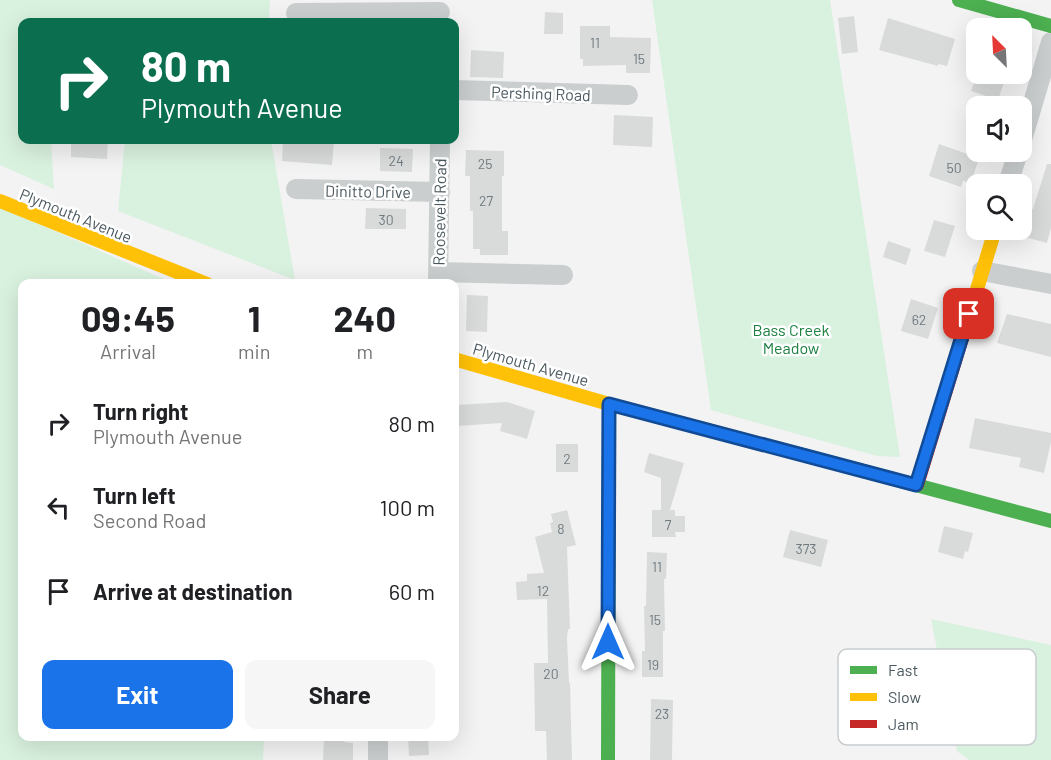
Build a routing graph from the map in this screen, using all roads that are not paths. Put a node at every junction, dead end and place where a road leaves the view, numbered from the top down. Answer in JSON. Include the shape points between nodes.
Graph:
{"nodes":[{"id":1,"x":959,"y":0,"type":"edge"},
{"id":2,"x":440,"y":12,"type":"edge"},
{"id":3,"x":296,"y":13,"type":"dead end"},
{"id":4,"x":1051,"y":26,"type":"edge"},
{"id":5,"x":1051,"y":42,"type":"edge"},
{"id":6,"x":459,"y":90,"type":"edge"},
{"id":7,"x":628,"y":95,"type":"dead end"},
{"id":8,"x":1032,"y":106,"type":"edge"},
{"id":9,"x":440,"y":144,"type":"edge"},
{"id":10,"x":296,"y":189,"type":"dead end"},
{"id":11,"x":440,"y":192,"type":"junction"},
{"id":12,"x":0,"y":201,"type":"edge"},
{"id":13,"x":991,"y":240,"type":"edge"},
{"id":14,"x":982,"y":271,"type":"junction"},
{"id":15,"x":563,"y":275,"type":"dead end"},
{"id":16,"x":438,"y":278,"type":"edge"},
{"id":17,"x":192,"y":279,"type":"edge"},
{"id":18,"x":1051,"y":284,"type":"edge"},
{"id":19,"x":459,"y":360,"type":"edge"},
{"id":20,"x":609,"y":404,"type":"junction"},
{"id":21,"x":916,"y":485,"type":"junction"},
{"id":22,"x":1051,"y":521,"type":"edge"},
{"id":23,"x":378,"y":741,"type":"edge"},
{"id":24,"x":378,"y":760,"type":"edge"},
{"id":25,"x":608,"y":760,"type":"edge"}],
"edges":[{"from":1,"to":4,"type":"street"},
{"from":2,"to":3,"type":"street"},
{"from":5,"to":8,"type":"street"},
{"from":6,"to":7,"type":"street","name":"Pershing Road"},
{"from":9,"to":11,"type":"street","name":"Roosevelt Road"},
{"from":10,"to":11,"type":"street","name":"Dinitto Drive"},
{"from":11,"to":16,"type":"street","name":"Roosevelt Road"},
{"from":12,"to":17,"type":"street","name":"Plymouth Avenue"},
{"from":13,"to":14,"type":"street"},
{"from":14,"to":18,"type":"street"},
{"from":14,"to":21,"type":"street"},
{"from":15,"to":16,"type":"street"},
{"from":19,"to":20,"type":"street","name":"Plymouth Avenue"},
{"from":20,"to":21,"type":"street","name":"Plymouth Avenue"},
{"from":20,"to":25,"type":"street"},
{"from":21,"to":22,"type":"street","name":"Plymouth Avenue"},
{"from":23,"to":24,"type":"street"}]}
